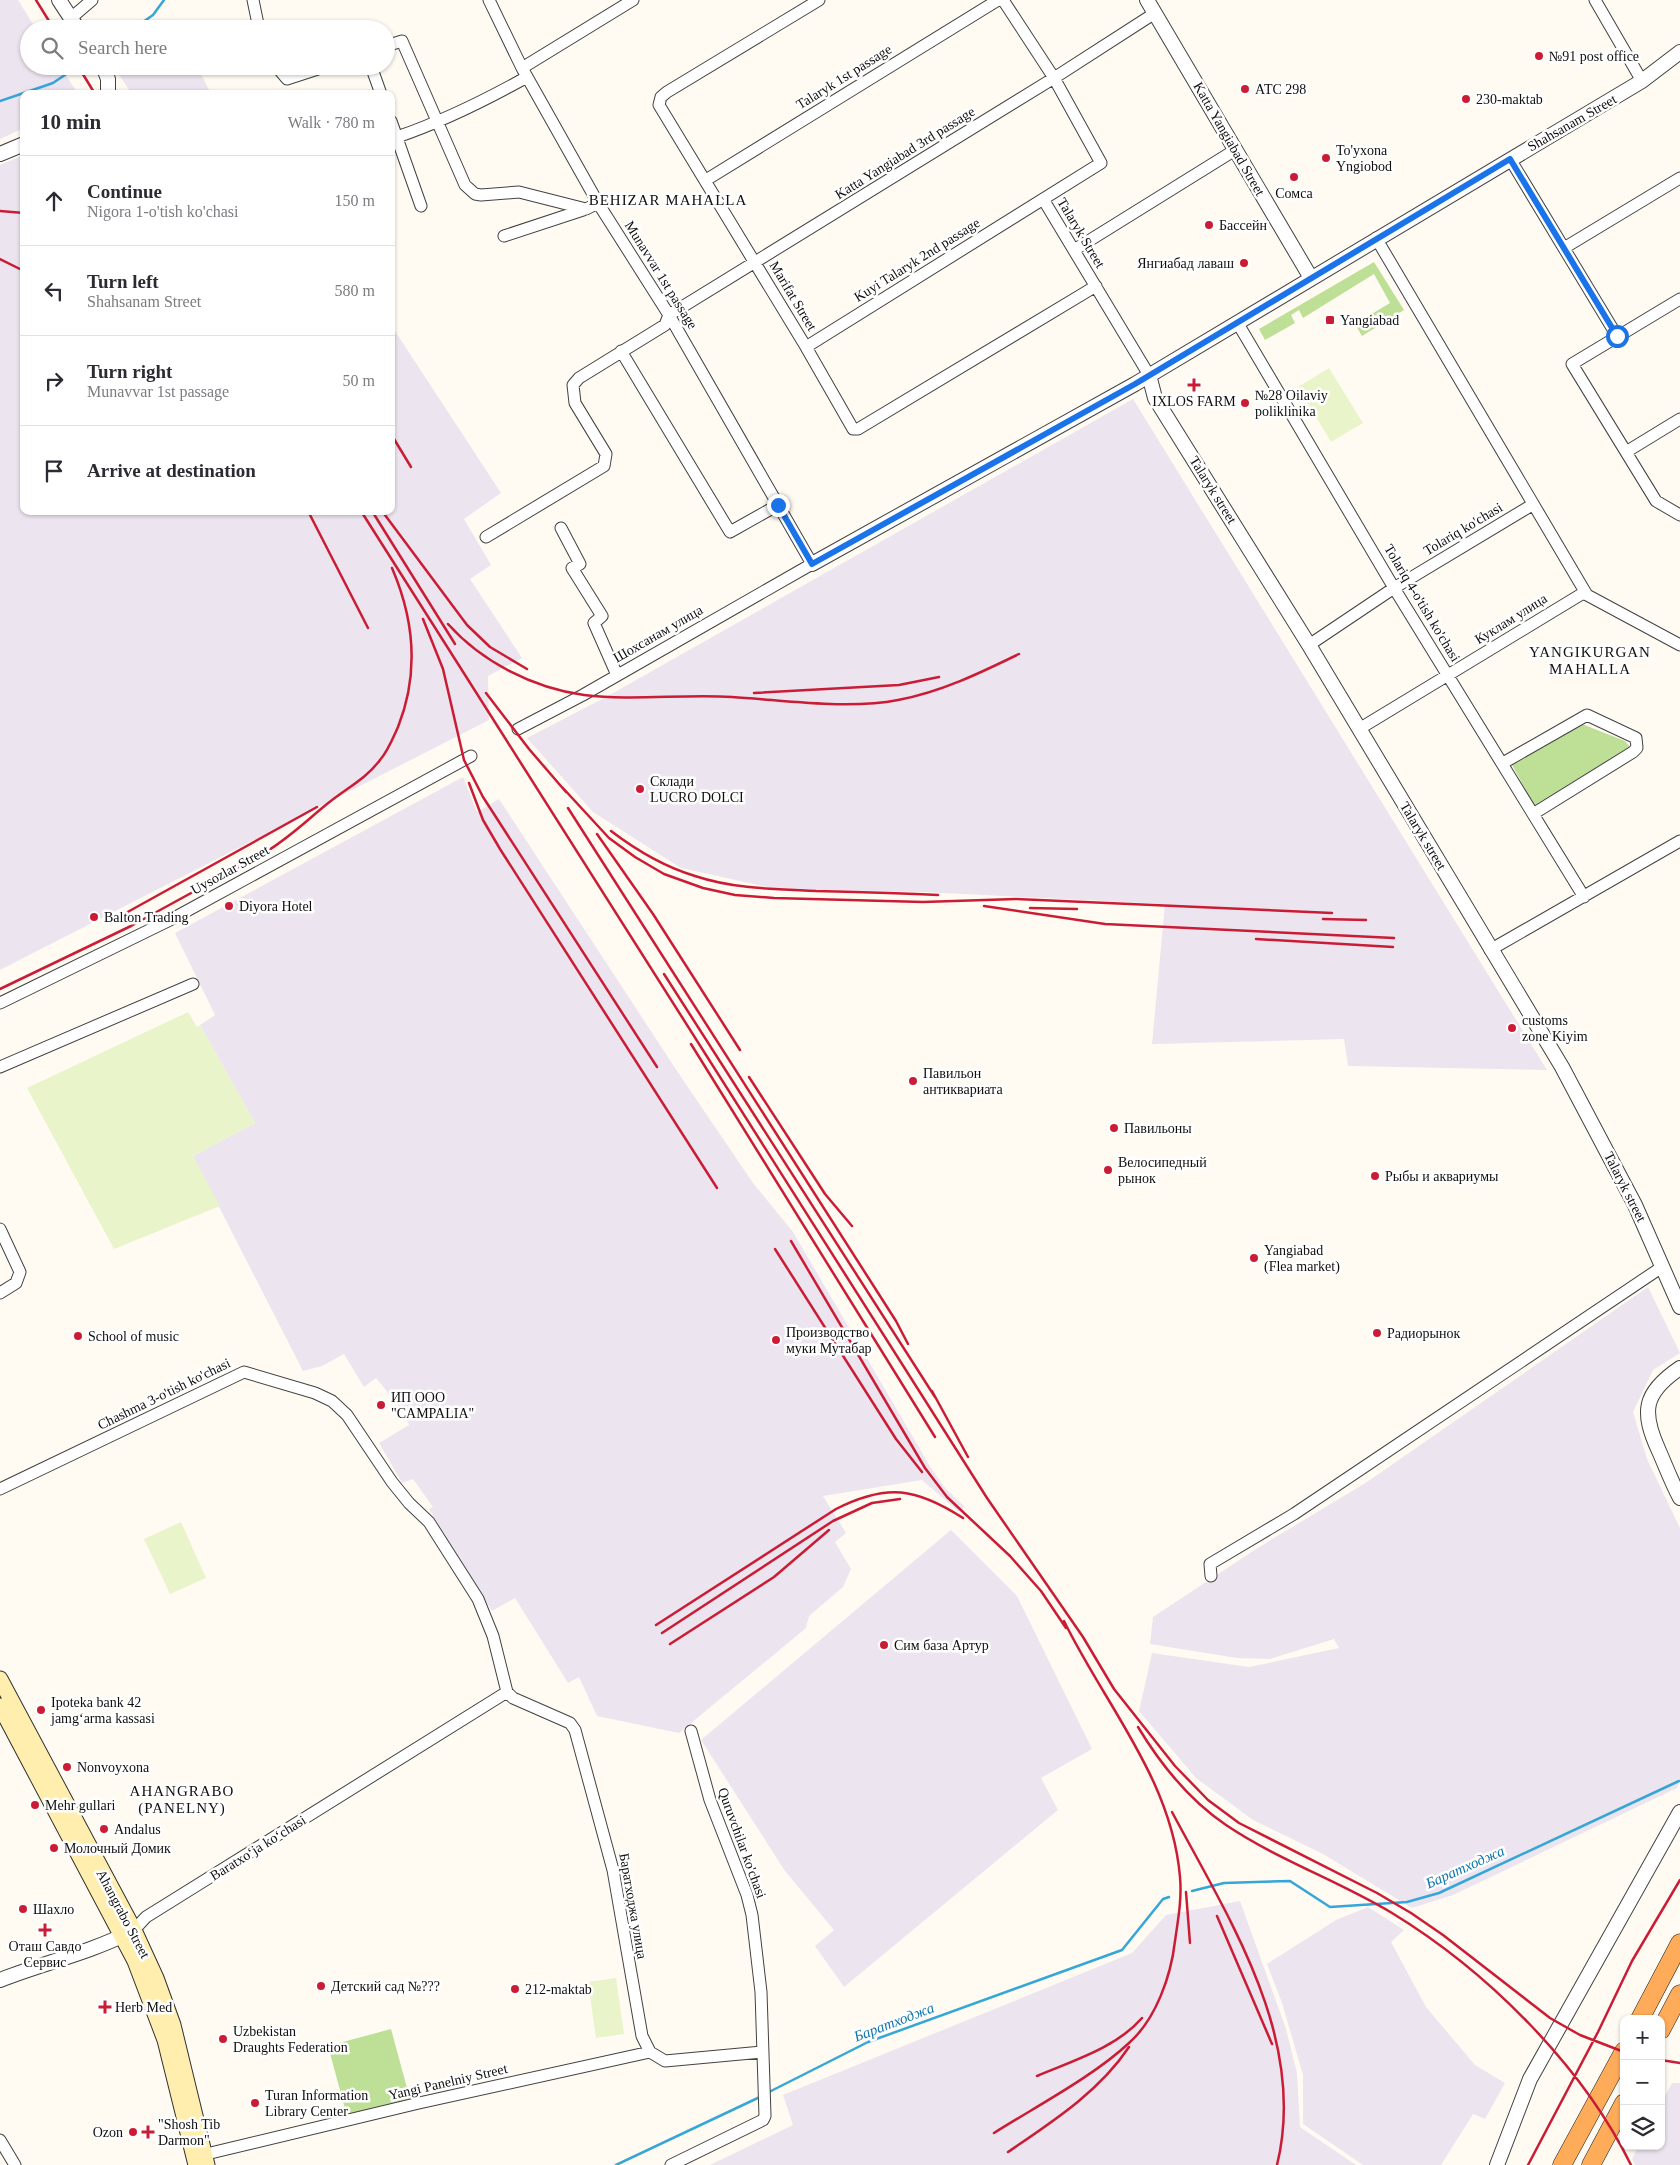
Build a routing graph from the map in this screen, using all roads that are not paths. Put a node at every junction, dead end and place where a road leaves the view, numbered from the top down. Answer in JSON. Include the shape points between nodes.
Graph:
{"nodes":[{"id":1,"x":59,"y":0,"type":"edge"},
{"id":2,"x":92,"y":0,"type":"edge"},
{"id":3,"x":253,"y":0,"type":"edge"},
{"id":4,"x":489,"y":0,"type":"edge"},
{"id":5,"x":633,"y":0,"type":"edge"},
{"id":6,"x":819,"y":0,"type":"edge"},
{"id":7,"x":998,"y":0,"type":"edge"},
{"id":8,"x":1003,"y":0,"type":"edge"},
{"id":9,"x":1147,"y":0,"type":"edge"},
{"id":10,"x":1595,"y":0,"type":"edge"},
{"id":11,"x":1155,"y":13,"type":"junction"},
{"id":12,"x":73,"y":20,"type":"edge"},
{"id":13,"x":77,"y":20,"type":"edge"},
{"id":14,"x":257,"y":20,"type":"edge"},
{"id":15,"x":395,"y":43,"type":"edge"},
{"id":16,"x":1680,"y":52,"type":"edge"},
{"id":17,"x":525,"y":73,"type":"junction"},
{"id":18,"x":106,"y":75,"type":"edge"},
{"id":19,"x":284,"y":75,"type":"edge"},
{"id":20,"x":299,"y":75,"type":"edge"},
{"id":21,"x":374,"y":75,"type":"edge"},
{"id":22,"x":1054,"y":78,"type":"junction"},
{"id":23,"x":1642,"y":81,"type":"junction"},
{"id":24,"x":108,"y":90,"type":"edge"},
{"id":25,"x":380,"y":90,"type":"edge"},
{"id":26,"x":439,"y":123,"type":"junction"},
{"id":27,"x":395,"y":132,"type":"edge"},
{"id":28,"x":397,"y":137,"type":"junction"},
{"id":29,"x":20,"y":146,"type":"edge"},
{"id":30,"x":1235,"y":150,"type":"junction"},
{"id":31,"x":0,"y":154,"type":"edge"},
{"id":32,"x":1510,"y":159,"type":"junction"},
{"id":33,"x":1680,"y":178,"type":"edge"},
{"id":34,"x":706,"y":180,"type":"junction"},
{"id":35,"x":1043,"y":198,"type":"junction"},
{"id":36,"x":598,"y":203,"type":"junction"},
{"id":37,"x":421,"y":206,"type":"dead end"},
{"id":38,"x":586,"y":209,"type":"junction"},
{"id":39,"x":504,"y":236,"type":"dead end"},
{"id":40,"x":1376,"y":238,"type":"junction"},
{"id":41,"x":1564,"y":248,"type":"junction"},
{"id":42,"x":1074,"y":250,"type":"junction"},
{"id":43,"x":755,"y":263,"type":"junction"},
{"id":44,"x":1311,"y":278,"type":"junction"},
{"id":45,"x":1096,"y":286,"type":"junction"},
{"id":46,"x":1680,"y":299,"type":"edge"},
{"id":47,"x":669,"y":315,"type":"junction"},
{"id":48,"x":1237,"y":322,"type":"junction"},
{"id":49,"x":1617,"y":336,"type":"junction"},
{"id":50,"x":806,"y":347,"type":"junction"},
{"id":51,"x":621,"y":351,"type":"junction"},
{"id":52,"x":1149,"y":375,"type":"junction"},
{"id":53,"x":1680,"y":419,"type":"edge"},
{"id":54,"x":1626,"y":452,"type":"junction"},
{"id":55,"x":778,"y":505,"type":"junction"},
{"id":56,"x":1532,"y":505,"type":"junction"},
{"id":57,"x":1680,"y":515,"type":"edge"},
{"id":58,"x":561,"y":528,"type":"dead end"},
{"id":59,"x":486,"y":537,"type":"dead end"},
{"id":60,"x":812,"y":564,"type":"junction"},
{"id":61,"x":1394,"y":588,"type":"junction"},
{"id":62,"x":1585,"y":592,"type":"junction"},
{"id":63,"x":1309,"y":645,"type":"junction"},
{"id":64,"x":1680,"y":645,"type":"edge"},
{"id":65,"x":617,"y":675,"type":"junction"},
{"id":66,"x":1448,"y":676,"type":"junction"},
{"id":67,"x":518,"y":728,"type":"dead end"},
{"id":68,"x":1359,"y":729,"type":"junction"},
{"id":69,"x":471,"y":756,"type":"dead end"},
{"id":70,"x":1503,"y":763,"type":"junction"},
{"id":71,"x":1533,"y":814,"type":"junction"},
{"id":72,"x":1680,"y":841,"type":"edge"},
{"id":73,"x":1584,"y":897,"type":"junction"},
{"id":74,"x":1490,"y":950,"type":"junction"},
{"id":75,"x":193,"y":984,"type":"dead end"},
{"id":76,"x":0,"y":1003,"type":"edge"},
{"id":77,"x":1,"y":1068,"type":"edge"},
{"id":78,"x":0,"y":1229,"type":"edge"},
{"id":79,"x":1662,"y":1266,"type":"junction"},
{"id":80,"x":0,"y":1293,"type":"edge"},
{"id":81,"x":1680,"y":1307,"type":"edge"},
{"id":82,"x":1680,"y":1368,"type":"edge"},
{"id":83,"x":0,"y":1489,"type":"edge"},
{"id":84,"x":1680,"y":1498,"type":"edge"},
{"id":85,"x":1211,"y":1576,"type":"dead end"},
{"id":86,"x":0,"y":1679,"type":"edge"},
{"id":87,"x":507,"y":1692,"type":"junction"},
{"id":88,"x":0,"y":1706,"type":"edge"},
{"id":89,"x":691,"y":1731,"type":"dead end"},
{"id":90,"x":1680,"y":1812,"type":"edge"},
{"id":91,"x":66,"y":1820,"type":"junction"},
{"id":92,"x":128,"y":1933,"type":"junction"},
{"id":93,"x":1680,"y":1943,"type":"edge"},
{"id":94,"x":0,"y":1980,"type":"edge"},
{"id":95,"x":1680,"y":1994,"type":"edge"},
{"id":96,"x":1643,"y":2015,"type":"edge"},
{"id":97,"x":1665,"y":2022,"type":"edge"},
{"id":98,"x":650,"y":2052,"type":"junction"},
{"id":99,"x":762,"y":2052,"type":"junction"},
{"id":100,"x":1620,"y":2059,"type":"edge"},
{"id":101,"x":1623,"y":2105,"type":"edge"},
{"id":102,"x":1582,"y":2131,"type":"junction"},
{"id":103,"x":0,"y":2140,"type":"edge"},
{"id":104,"x":1603,"y":2143,"type":"junction"},
{"id":105,"x":201,"y":2161,"type":"edge"},
{"id":106,"x":15,"y":2165,"type":"edge"},
{"id":107,"x":671,"y":2165,"type":"edge"},
{"id":108,"x":1497,"y":2165,"type":"edge"},
{"id":109,"x":1562,"y":2165,"type":"edge"},
{"id":110,"x":1591,"y":2165,"type":"edge"}],
"edges":[{"from":1,"to":12,"type":"street"},
{"from":2,"to":13,"type":"street"},
{"from":3,"to":14,"type":"street"},
{"from":4,"to":17,"type":"street","name":"Munavvar 1st passage"},
{"from":5,"to":17,"type":"street"},
{"from":6,"to":34,"type":"street","name":"Marifat Street","via":[[661,97],[660,109]]},
{"from":7,"to":34,"type":"street","name":"Talaryk 1st passage"},
{"from":8,"to":22,"type":"street","name":"Talaryk Street"},
{"from":9,"to":11,"type":"street","name":"Katta Yangiabad Street"},
{"from":10,"to":23,"type":"street"},
{"from":11,"to":22,"type":"street","name":"Katta Yangiabad 3rd passage"},
{"from":11,"to":30,"type":"street","name":"Katta Yangiabad Street"},
{"from":15,"to":26,"type":"street","via":[[402,41]]},
{"from":16,"to":23,"type":"street","name":"Shahsanam Street"},
{"from":17,"to":26,"type":"street","via":[[472,108]]},
{"from":17,"to":36,"type":"street","name":"Munavvar 1st passage"},
{"from":18,"to":24,"type":"street"},
{"from":19,"to":20,"type":"street","via":[[287,79]]},
{"from":21,"to":25,"type":"street"},
{"from":22,"to":35,"type":"street","name":"Talaryk Street","via":[[1102,163]]},
{"from":22,"to":43,"type":"street","name":"Katta Yangiabad 3rd passage"},
{"from":23,"to":32,"type":"street","name":"Shahsanam Street"},
{"from":26,"to":28,"type":"street"},
{"from":26,"to":38,"type":"street","via":[[465,185],[475,194],[487,196],[519,192]]},
{"from":27,"to":28,"type":"street"},
{"from":28,"to":37,"type":"street"},
{"from":29,"to":31,"type":"street"},
{"from":30,"to":42,"type":"street"},
{"from":30,"to":44,"type":"street","name":"Katta Yangiabad Street"},
{"from":32,"to":40,"type":"street","name":"Shahsanam Street"},
{"from":32,"to":41,"type":"street"},
{"from":33,"to":41,"type":"street"},
{"from":34,"to":43,"type":"street","name":"Marifat Street"},
{"from":35,"to":42,"type":"street","name":"Talaryk Street"},
{"from":35,"to":50,"type":"street","name":"Kuyi Talaryk 2nd passage"},
{"from":36,"to":38,"type":"street"},
{"from":36,"to":47,"type":"street","name":"Munavvar 1st passage"},
{"from":38,"to":39,"type":"street"},
{"from":40,"to":44,"type":"street","name":"Shahsanam Street"},
{"from":40,"to":56,"type":"street"},
{"from":41,"to":49,"type":"street"},
{"from":42,"to":45,"type":"street","name":"Talaryk Street"},
{"from":43,"to":47,"type":"street","name":"Katta Yangiabad 3rd passage"},
{"from":43,"to":50,"type":"street","name":"Marifat Street"},
{"from":44,"to":48,"type":"street","name":"Shahsanam Street"},
{"from":45,"to":50,"type":"street","name":"Marifat Street","via":[[855,430]]},
{"from":45,"to":52,"type":"street","name":"Talaryk Street"},
{"from":46,"to":49,"type":"street"},
{"from":47,"to":51,"type":"street","name":"Katta Yangiabad 3rd passage","via":[[665,325]]},
{"from":47,"to":55,"type":"street","name":"Munavvar 1st passage"},
{"from":48,"to":52,"type":"street","name":"Shahsanam Street"},
{"from":48,"to":61,"type":"street","name":"Tolariq 4-o'tish ko'chasi"},
{"from":49,"to":54,"type":"street","via":[[1572,364]]},
{"from":51,"to":55,"type":"street","via":[[730,532]]},
{"from":51,"to":59,"type":"street","name":"Katta Yangiabad 3rd passage","via":[[573,385],[575,403],[606,454],[604,466]]},
{"from":52,"to":60,"type":"street","name":"Shahsanam Street"},
{"from":52,"to":63,"type":"street","name":"Talaryk street","via":[[1155,398]]},
{"from":53,"to":54,"type":"street"},
{"from":54,"to":57,"type":"street","via":[[1656,501]]},
{"from":55,"to":60,"type":"street","name":"Munavvar 1st passage"},
{"from":56,"to":61,"type":"street","name":"Tolariq ko'chasi"},
{"from":56,"to":62,"type":"street"},
{"from":58,"to":65,"type":"street","via":[[580,564],[572,568],[602,616],[594,623]]},
{"from":60,"to":65,"type":"street","name":"Шохсанам улица"},
{"from":61,"to":63,"type":"street","name":"Tolariq ko'chasi"},
{"from":61,"to":66,"type":"street","name":"Tolariq 4-o'tish ko'chasi"},
{"from":62,"to":64,"type":"street"},
{"from":62,"to":66,"type":"street","name":"Куклам улица"},
{"from":63,"to":68,"type":"street","name":"Talaryk street"},
{"from":65,"to":67,"type":"street","name":"Шохсанам улица"},
{"from":66,"to":68,"type":"street","name":"Куклам улица"},
{"from":66,"to":70,"type":"street","name":"Tolariq 4-o'tish ko'chasi"},
{"from":68,"to":74,"type":"street","name":"Talaryk street"},
{"from":69,"to":76,"type":"street","name":"Uysozlar Street","via":[[172,919]]},
{"from":70,"to":71,"type":"street","name":"Tolariq 4-o'tish ko'chasi"},
{"from":70,"to":71,"type":"street","via":[[1587,715],[1636,738],[1634,752]]},
{"from":71,"to":73,"type":"street","name":"Tolariq 4-o'tish ko'chasi"},
{"from":72,"to":73,"type":"street"},
{"from":73,"to":74,"type":"street"},
{"from":74,"to":79,"type":"street","name":"Talaryk street","via":[[1562,1068],[1634,1205]]},
{"from":75,"to":77,"type":"street"},
{"from":78,"to":80,"type":"street","via":[[20,1272],[16,1284]]},
{"from":79,"to":81,"type":"street","name":"Talaryk street"},
{"from":79,"to":85,"type":"street","via":[[1294,1514],[1210,1564]]},
{"from":82,"to":84,"type":"street","via":[[1656,1388],[1646,1412],[1650,1432]]},
{"from":83,"to":87,"type":"street","name":"Chashma 3-o'tish ko'chasi","via":[[244,1372],[315,1393],[348,1415],[392,1482],[429,1522],[487,1618]]},
{"from":86,"to":91,"type":"main road","name":"Ahangrabo Street"},
{"from":87,"to":92,"type":"street","name":"Baratxoʻja koʻchasi","via":[[146,1917]]},
{"from":87,"to":98,"type":"street","name":"Баратходжа улица","via":[[513,1698],[570,1723],[575,1730],[613,1870],[642,2036]]},
{"from":88,"to":91,"type":"main road","name":"Ahangrabo Street"},
{"from":89,"to":99,"type":"street","name":"Quruvchilar ko'chasi","via":[[710,1800],[752,1915],[758,1962]]},
{"from":90,"to":108,"type":"street","via":[[1530,2079]]},
{"from":91,"to":92,"type":"main road","name":"Ahangrabo Street"},
{"from":92,"to":94,"type":"street","name":"Baratxoʻja koʻchasi","via":[[108,1944]]},
{"from":92,"to":105,"type":"main road","name":"Ahangrabo Street","via":[[156,1978],[173,2025]]},
{"from":93,"to":96,"type":"highway"},
{"from":95,"to":97,"type":"highway"},
{"from":98,"to":99,"type":"street","via":[[665,2061]]},
{"from":98,"to":105,"type":"street","name":"Yangi Panelniy Street","via":[[419,2103]]},
{"from":99,"to":107,"type":"street","name":"Quruvchilar ko'chasi","via":[[763,2120]]},
{"from":100,"to":102,"type":"highway"},
{"from":101,"to":104,"type":"highway"},
{"from":102,"to":104,"type":"highway"},
{"from":102,"to":109,"type":"highway"},
{"from":103,"to":106,"type":"street"},
{"from":104,"to":110,"type":"highway"}]}
